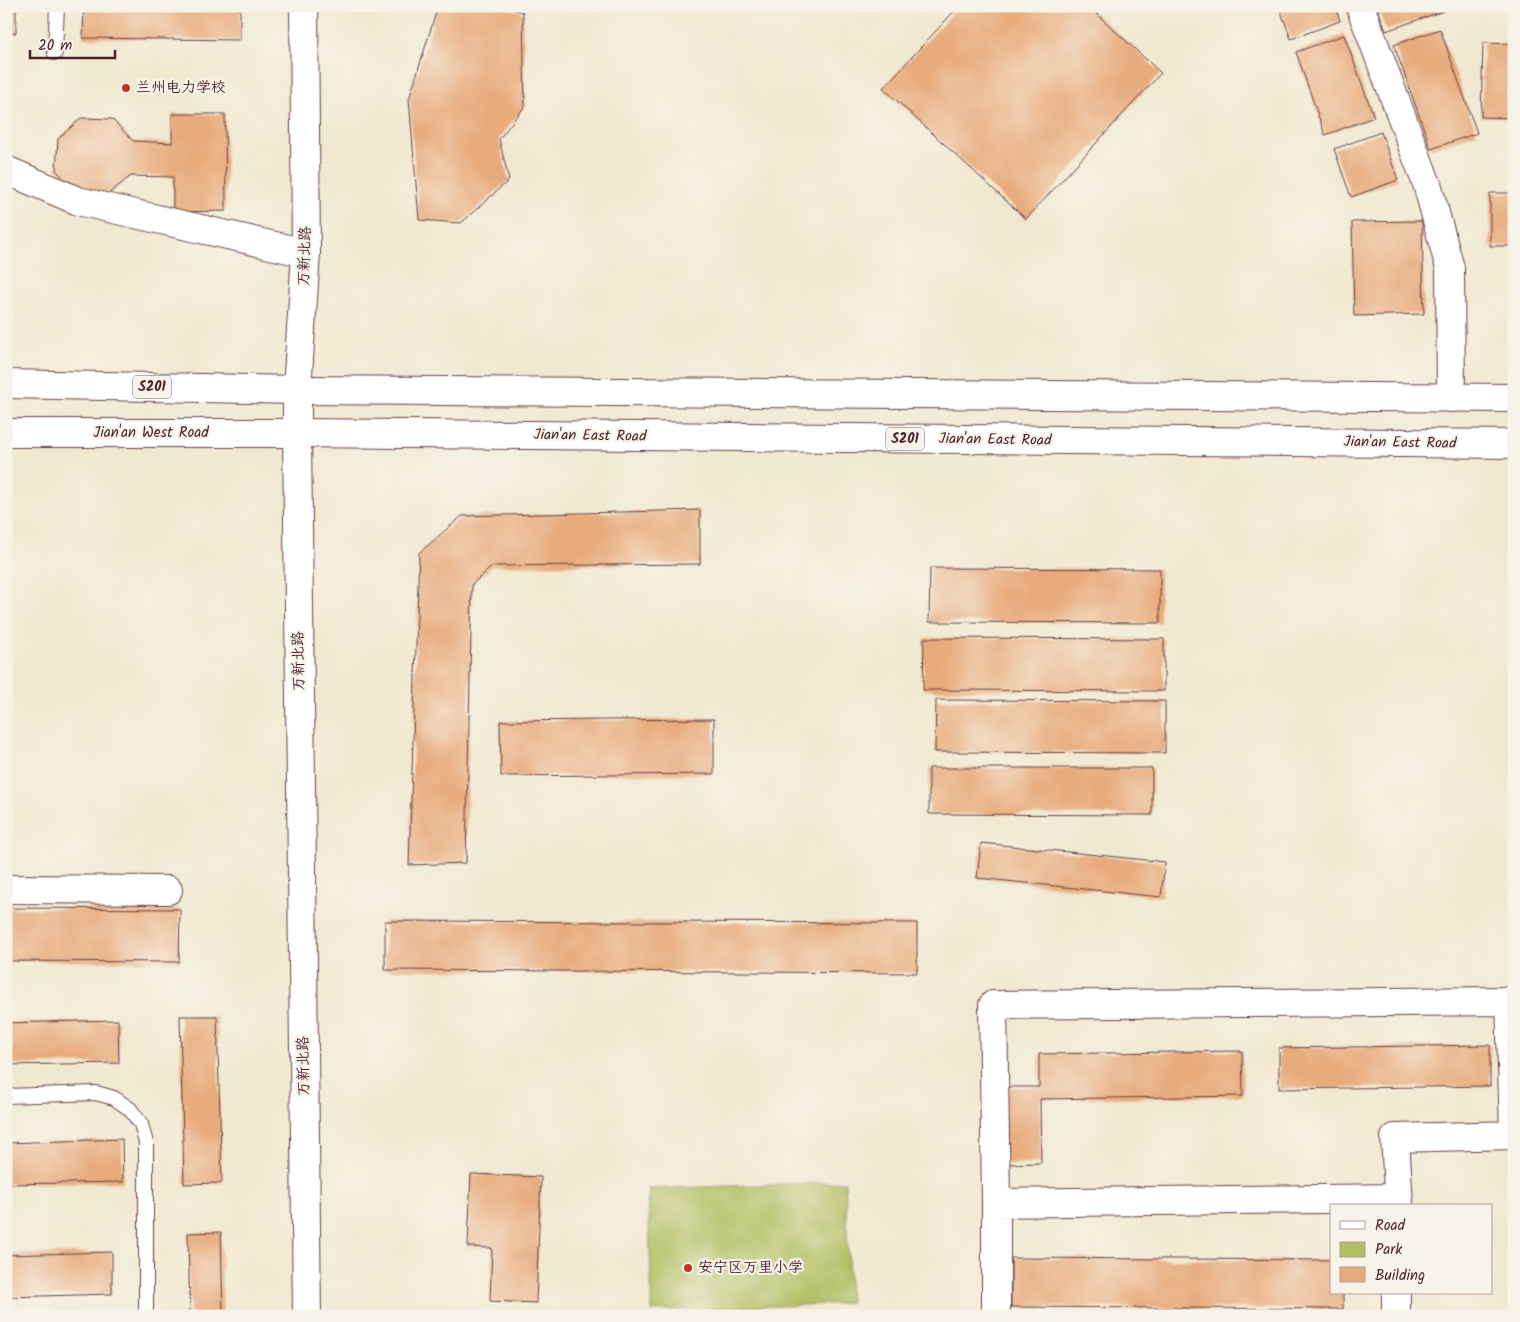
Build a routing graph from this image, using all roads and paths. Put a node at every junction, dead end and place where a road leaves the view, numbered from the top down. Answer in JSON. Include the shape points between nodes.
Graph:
{"nodes":[{"id":1,"x":57,"y":6,"type":"edge"},
{"id":2,"x":304,"y":6,"type":"edge"},
{"id":3,"x":1360,"y":6,"type":"edge"},
{"id":4,"x":56,"y":53,"type":"dead end"},
{"id":5,"x":6,"y":170,"type":"edge"},
{"id":6,"x":306,"y":253,"type":"junction"},
{"id":7,"x":6,"y":384,"type":"edge"},
{"id":8,"x":297,"y":390,"type":"junction"},
{"id":9,"x":1450,"y":398,"type":"junction"},
{"id":10,"x":1514,"y":398,"type":"edge"},
{"id":11,"x":297,"y":433,"type":"junction"},
{"id":12,"x":6,"y":434,"type":"edge"},
{"id":13,"x":1514,"y":444,"type":"edge"},
{"id":14,"x":6,"y":889,"type":"edge"},
{"id":15,"x":168,"y":890,"type":"dead end"},
{"id":16,"x":1512,"y":1001,"type":"edge"},
{"id":17,"x":6,"y":1096,"type":"edge"},
{"id":18,"x":1514,"y":1133,"type":"edge"},
{"id":19,"x":1399,"y":1202,"type":"edge"},
{"id":20,"x":996,"y":1204,"type":"junction"},
{"id":21,"x":1396,"y":1294,"type":"edge"},
{"id":22,"x":146,"y":1316,"type":"edge"},
{"id":23,"x":307,"y":1316,"type":"edge"},
{"id":24,"x":996,"y":1316,"type":"edge"},
{"id":25,"x":1396,"y":1316,"type":"edge"}],
"edges":[{"from":1,"to":4,"type":"lane"},
{"from":2,"to":6,"type":"main road","name":"万新北路"},
{"from":3,"to":9,"type":"main road","via":[[1428,187],[1450,268]]},
{"from":5,"to":6,"type":"main road","via":[[78,201]]},
{"from":6,"to":8,"type":"main road","name":"万新北路"},
{"from":7,"to":8,"type":"main road","number":"S201"},
{"from":8,"to":9,"type":"main road","number":"S201"},
{"from":8,"to":11,"type":"main road","name":"万新北路"},
{"from":9,"to":10,"type":"main road","number":"S201"},
{"from":11,"to":12,"type":"main road","name":"Jian'an West Road","number":"S201"},
{"from":11,"to":13,"type":"main road","name":"Jian'an East Road","number":"S201"},
{"from":11,"to":23,"type":"main road","name":"万新北路"},
{"from":14,"to":15,"type":"main road"},
{"from":16,"to":18,"type":"main road"},
{"from":16,"to":20,"type":"main road","via":[[993,1005]]},
{"from":17,"to":22,"type":"lane","via":[[96,1093],[114,1098],[130,1109],[141,1124],[146,1142]]},
{"from":18,"to":19,"type":"main road","via":[[1396,1138]]},
{"from":19,"to":20,"type":"main road"},
{"from":20,"to":24,"type":"main road"},
{"from":21,"to":25,"type":"main road"}]}
